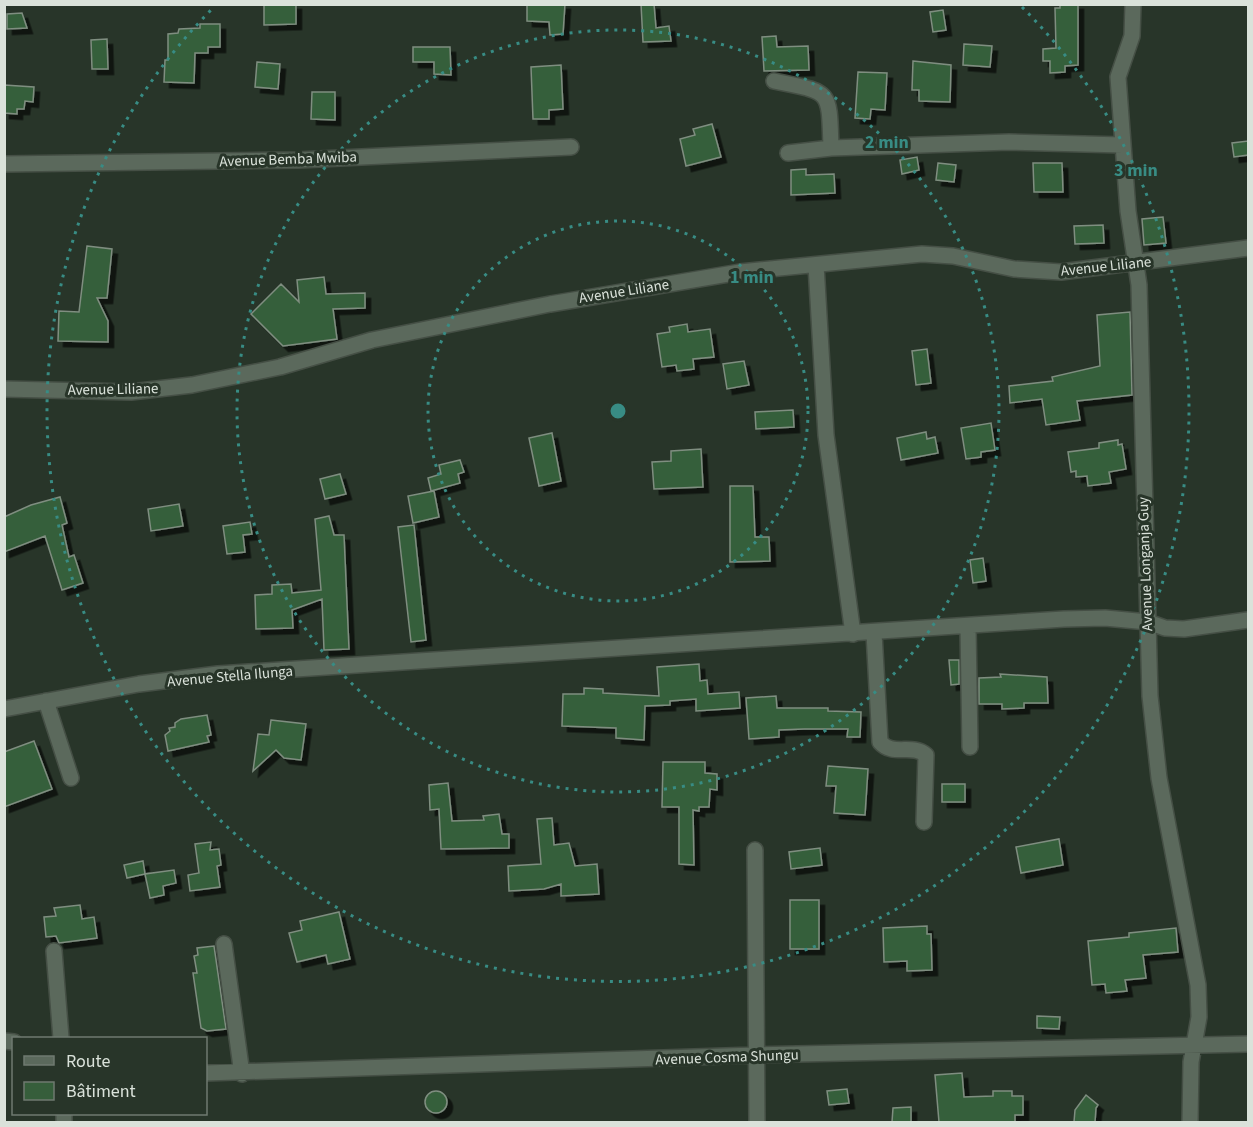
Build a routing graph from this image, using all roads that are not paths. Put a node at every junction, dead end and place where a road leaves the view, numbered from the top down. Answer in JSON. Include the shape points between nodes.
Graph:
{"nodes":[{"id":1,"x":1132,"y":4,"type":"edge"},
{"id":2,"x":774,"y":81,"type":"dead end"},
{"id":3,"x":1123,"y":145,"type":"junction"},
{"id":4,"x":571,"y":147,"type":"dead end"},
{"id":5,"x":831,"y":148,"type":"junction"},
{"id":6,"x":788,"y":153,"type":"dead end"},
{"id":7,"x":4,"y":164,"type":"edge"},
{"id":8,"x":1248,"y":248,"type":"edge"},
{"id":9,"x":1136,"y":263,"type":"junction"},
{"id":10,"x":816,"y":265,"type":"junction"},
{"id":11,"x":4,"y":389,"type":"edge"},
{"id":12,"x":1248,"y":620,"type":"edge"},
{"id":13,"x":1148,"y":622,"type":"junction"},
{"id":14,"x":968,"y":627,"type":"junction"},
{"id":15,"x":874,"y":633,"type":"junction"},
{"id":16,"x":853,"y":634,"type":"junction"},
{"id":17,"x":46,"y":701,"type":"junction"},
{"id":18,"x":4,"y":709,"type":"edge"},
{"id":19,"x":970,"y":747,"type":"dead end"},
{"id":20,"x":71,"y":778,"type":"dead end"},
{"id":21,"x":924,"y":822,"type":"dead end"},
{"id":22,"x":755,"y":850,"type":"dead end"},
{"id":23,"x":224,"y":944,"type":"dead end"},
{"id":24,"x":54,"y":951,"type":"dead end"},
{"id":25,"x":61,"y":1037,"type":"edge"},
{"id":26,"x":1248,"y":1044,"type":"edge"},
{"id":27,"x":1194,"y":1046,"type":"junction"},
{"id":28,"x":756,"y":1055,"type":"junction"},
{"id":29,"x":207,"y":1073,"type":"edge"},
{"id":30,"x":242,"y":1074,"type":"junction"},
{"id":31,"x":757,"y":1122,"type":"edge"},
{"id":32,"x":1190,"y":1122,"type":"edge"}],
"edges":[{"from":1,"to":3,"type":"street","name":"Avenue Longanja Guy","via":[[1132,36],[1118,77]]},
{"from":2,"to":5,"type":"street","via":[[817,89],[825,95],[830,106]]},
{"from":3,"to":5,"type":"street","via":[[1009,142]]},
{"from":3,"to":9,"type":"street","name":"Avenue Longanja Guy"},
{"from":4,"to":7,"type":"street","name":"Avenue Bemba Mwiba","via":[[298,160]]},
{"from":5,"to":6,"type":"street"},
{"from":8,"to":9,"type":"street","name":"Avenue Liliane"},
{"from":9,"to":10,"type":"street","name":"Avenue Liliane","via":[[1061,272],[1014,269],[953,256],[922,254]]},
{"from":9,"to":13,"type":"street","name":"Avenue Longanja Guy"},
{"from":10,"to":11,"type":"street","name":"Avenue Liliane","via":[[740,272],[550,304],[372,340],[192,385],[131,392]]},
{"from":10,"to":16,"type":"street","via":[[826,435]]},
{"from":12,"to":13,"type":"street","name":"Avenue Stella Ilunga","via":[[1184,629]]},
{"from":13,"to":14,"type":"street","name":"Avenue Stella Ilunga","via":[[1085,619]]},
{"from":13,"to":27,"type":"street","name":"Avenue Longanja Guy","via":[[1150,696],[1160,778],[1198,985],[1199,1017]]},
{"from":14,"to":15,"type":"street","name":"Avenue Stella Ilunga"},
{"from":14,"to":19,"type":"street"},
{"from":15,"to":16,"type":"street","name":"Avenue Stella Ilunga"},
{"from":15,"to":21,"type":"street","via":[[880,742],[891,750],[917,749],[926,755]]},
{"from":16,"to":17,"type":"street","name":"Avenue Stella Ilunga","via":[[218,674]]},
{"from":17,"to":18,"type":"street","name":"Avenue Stella Ilunga"},
{"from":17,"to":20,"type":"street"},
{"from":22,"to":28,"type":"street"},
{"from":23,"to":30,"type":"street"},
{"from":24,"to":25,"type":"street"},
{"from":26,"to":27,"type":"street","name":"Avenue Cosma Shungu"},
{"from":27,"to":28,"type":"street","name":"Avenue Cosma Shungu"},
{"from":27,"to":32,"type":"street","name":"Avenue Longanja Guy"},
{"from":28,"to":30,"type":"street","name":"Avenue Cosma Shungu"},
{"from":28,"to":31,"type":"street"},
{"from":29,"to":30,"type":"street","name":"Avenue Cosma Shungu"}]}
